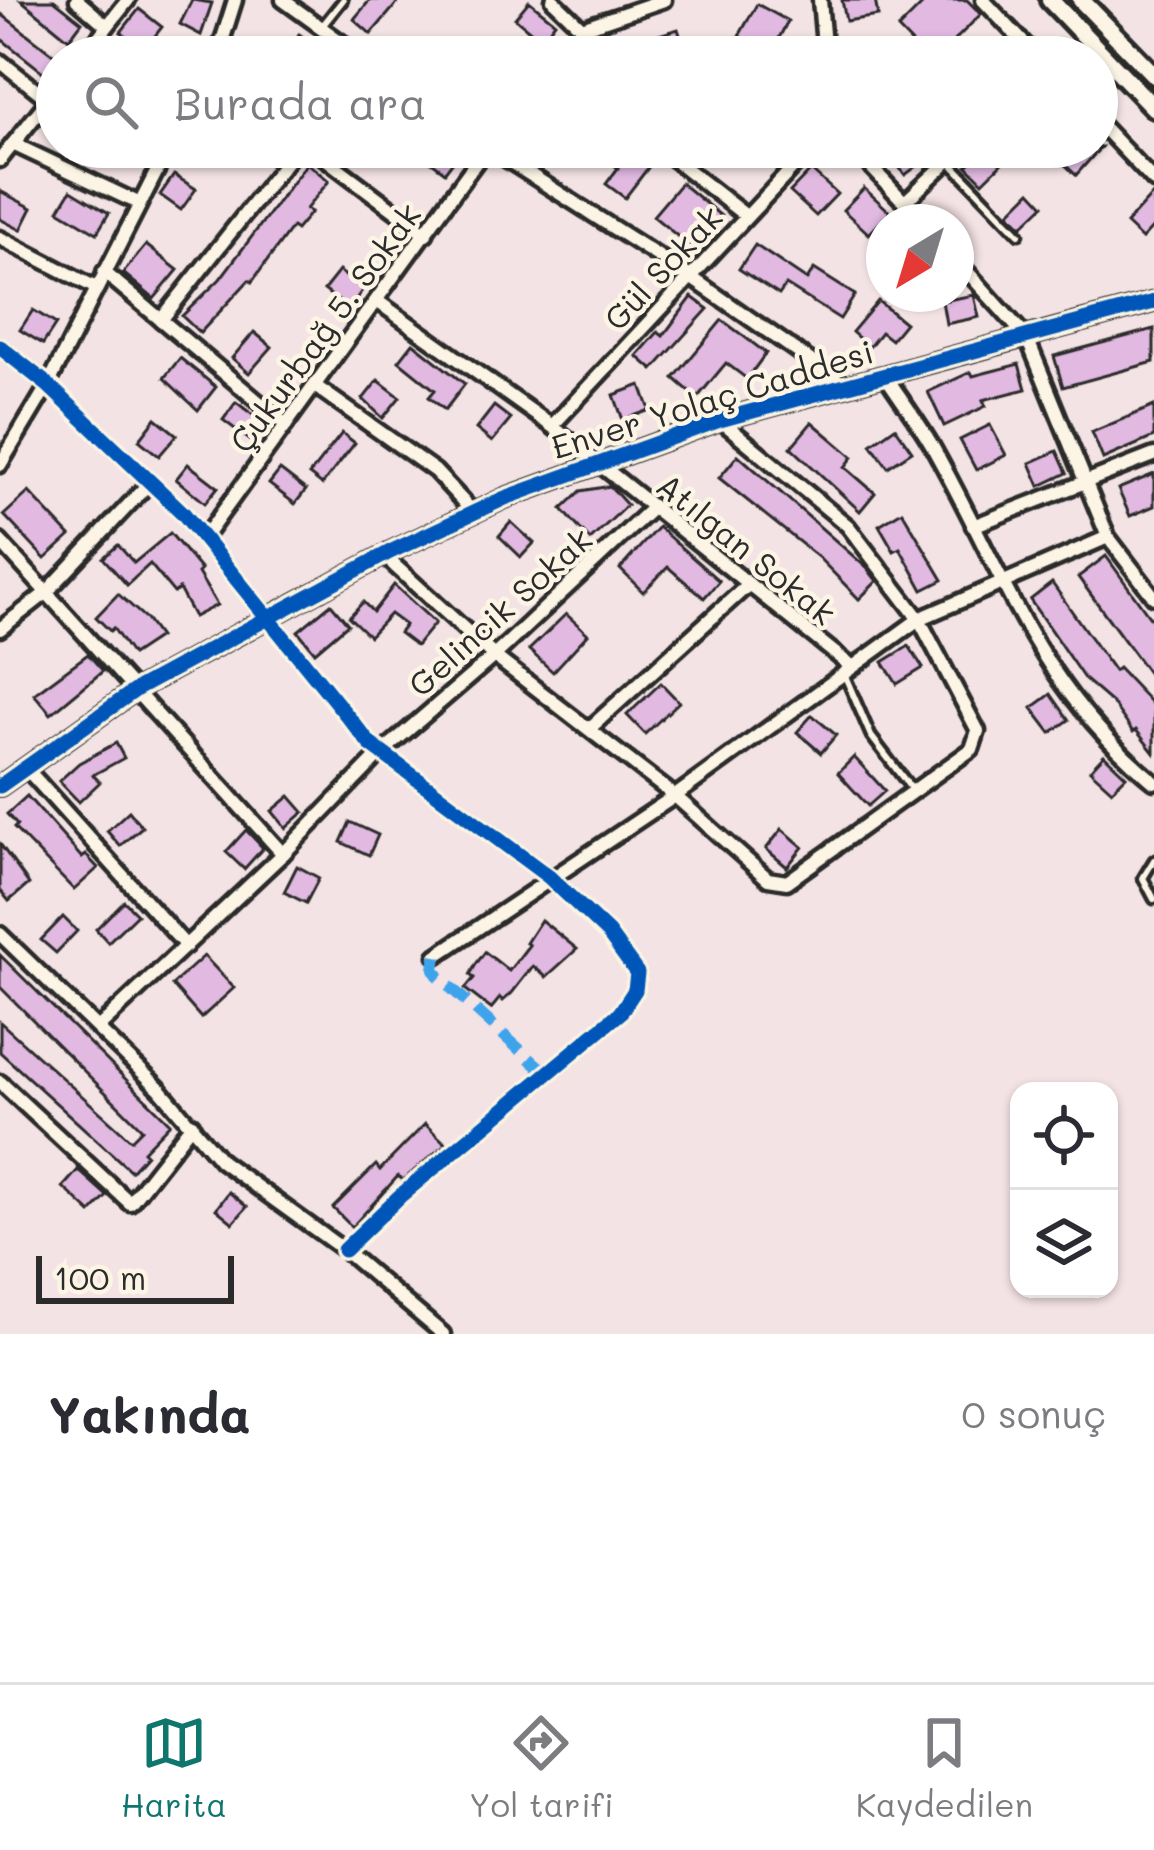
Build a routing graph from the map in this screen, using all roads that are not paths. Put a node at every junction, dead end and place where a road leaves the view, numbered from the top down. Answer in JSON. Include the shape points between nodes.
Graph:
{"nodes":[{"id":1,"x":76,"y":0,"type":"edge"},
{"id":2,"x":128,"y":0,"type":"edge"},
{"id":3,"x":235,"y":0,"type":"edge"},
{"id":4,"x":283,"y":0,"type":"edge"},
{"id":5,"x":343,"y":0,"type":"edge"},
{"id":6,"x":553,"y":0,"type":"edge"},
{"id":7,"x":664,"y":0,"type":"edge"},
{"id":8,"x":820,"y":0,"type":"edge"},
{"id":9,"x":983,"y":0,"type":"edge"},
{"id":10,"x":1050,"y":0,"type":"edge"},
{"id":11,"x":1081,"y":0,"type":"edge"},
{"id":12,"x":107,"y":26,"type":"junction"},
{"id":13,"x":321,"y":28,"type":"junction"},
{"id":14,"x":582,"y":28,"type":"junction"},
{"id":15,"x":99,"y":36,"type":"edge"},
{"id":16,"x":224,"y":36,"type":"edge"},
{"id":17,"x":332,"y":36,"type":"edge"},
{"id":18,"x":577,"y":36,"type":"edge"},
{"id":19,"x":823,"y":36,"type":"edge"},
{"id":20,"x":1017,"y":36,"type":"edge"},
{"id":21,"x":1085,"y":36,"type":"edge"},
{"id":22,"x":1116,"y":36,"type":"edge"},
{"id":23,"x":1118,"y":38,"type":"edge"},
{"id":24,"x":0,"y":61,"type":"edge"},
{"id":25,"x":1118,"y":71,"type":"edge"},
{"id":26,"x":1154,"y":75,"type":"edge"},
{"id":27,"x":36,"y":83,"type":"edge"},
{"id":28,"x":1154,"y":108,"type":"edge"},
{"id":29,"x":36,"y":115,"type":"edge"},
{"id":30,"x":1118,"y":143,"type":"edge"},
{"id":31,"x":13,"y":144,"type":"junction"},
{"id":32,"x":36,"y":155,"type":"edge"},
{"id":33,"x":0,"y":160,"type":"edge"},
{"id":34,"x":65,"y":168,"type":"edge"},
{"id":35,"x":157,"y":168,"type":"edge"},
{"id":36,"x":281,"y":168,"type":"edge"},
{"id":37,"x":338,"y":168,"type":"edge"},
{"id":38,"x":472,"y":168,"type":"edge"},
{"id":39,"x":520,"y":168,"type":"edge"},
{"id":40,"x":685,"y":168,"type":"edge"},
{"id":41,"x":792,"y":168,"type":"edge"},
{"id":42,"x":872,"y":168,"type":"edge"},
{"id":43,"x":940,"y":168,"type":"edge"},
{"id":44,"x":956,"y":168,"type":"edge"},
{"id":45,"x":1154,"y":181,"type":"edge"},
{"id":46,"x":138,"y":202,"type":"junction"},
{"id":47,"x":905,"y":202,"type":"joint"},
{"id":48,"x":746,"y":216,"type":"junction"},
{"id":49,"x":426,"y":234,"type":"junction"},
{"id":50,"x":1019,"y":234,"type":"dead end"},
{"id":51,"x":0,"y":238,"type":"edge"},
{"id":52,"x":104,"y":272,"type":"junction"},
{"id":53,"x":689,"y":276,"type":"junction"},
{"id":54,"x":974,"y":279,"type":"edge"},
{"id":55,"x":96,"y":288,"type":"junction"},
{"id":56,"x":377,"y":301,"type":"junction"},
{"id":57,"x":1154,"y":302,"type":"edge"},
{"id":58,"x":160,"y":320,"type":"junction"},
{"id":59,"x":1027,"y":338,"type":"junction"},
{"id":60,"x":0,"y":347,"type":"edge"},
{"id":61,"x":885,"y":375,"type":"junction"},
{"id":62,"x":48,"y":385,"type":"junction"},
{"id":63,"x":845,"y":385,"type":"junction"},
{"id":64,"x":315,"y":386,"type":"junction"},
{"id":65,"x":720,"y":419,"type":"junction"},
{"id":66,"x":286,"y":425,"type":"junction"},
{"id":67,"x":552,"y":426,"type":"junction"},
{"id":68,"x":1154,"y":455,"type":"edge"},
{"id":69,"x":598,"y":462,"type":"junction"},
{"id":70,"x":0,"y":465,"type":"edge"},
{"id":71,"x":150,"y":482,"type":"junction"},
{"id":72,"x":1086,"y":483,"type":"junction"},
{"id":73,"x":653,"y":507,"type":"junction"},
{"id":74,"x":473,"y":512,"type":"junction"},
{"id":75,"x":973,"y":526,"type":"junction"},
{"id":76,"x":1108,"y":537,"type":"junction"},
{"id":77,"x":204,"y":538,"type":"junction"},
{"id":78,"x":0,"y":542,"type":"edge"},
{"id":79,"x":383,"y":555,"type":"junction"},
{"id":80,"x":1002,"y":583,"type":"junction"},
{"id":81,"x":749,"y":584,"type":"junction"},
{"id":82,"x":46,"y":592,"type":"junction"},
{"id":83,"x":1154,"y":597,"type":"edge"},
{"id":84,"x":268,"y":616,"type":"junction"},
{"id":85,"x":919,"y":619,"type":"junction"},
{"id":86,"x":0,"y":629,"type":"edge"},
{"id":87,"x":494,"y":656,"type":"junction"},
{"id":88,"x":848,"y":670,"type":"junction"},
{"id":89,"x":136,"y":689,"type":"junction"},
{"id":90,"x":590,"y":728,"type":"junction"},
{"id":91,"x":380,"y":754,"type":"junction"},
{"id":92,"x":25,"y":766,"type":"junction"},
{"id":93,"x":1154,"y":781,"type":"edge"},
{"id":94,"x":0,"y":786,"type":"edge"},
{"id":95,"x":913,"y":791,"type":"junction"},
{"id":96,"x":675,"y":796,"type":"junction"},
{"id":97,"x":283,"y":854,"type":"junction"},
{"id":98,"x":1154,"y":860,"type":"edge"},
{"id":99,"x":549,"y":878,"type":"junction"},
{"id":100,"x":1154,"y":899,"type":"edge"},
{"id":101,"x":0,"y":934,"type":"edge"},
{"id":102,"x":186,"y":946,"type":"junction"},
{"id":103,"x":436,"y":956,"type":"dead end"},
{"id":104,"x":98,"y":1028,"type":"junction"},
{"id":105,"x":0,"y":1082,"type":"edge"},
{"id":106,"x":192,"y":1124,"type":"junction"},
{"id":107,"x":344,"y":1250,"type":"junction"},
{"id":108,"x":443,"y":1334,"type":"edge"}],
"edges":[{"from":1,"to":12,"type":"street"},
{"from":2,"to":12,"type":"street"},
{"from":3,"to":16,"type":"street"},
{"from":4,"to":13,"type":"street"},
{"from":5,"to":13,"type":"lane"},
{"from":6,"to":14,"type":"street"},
{"from":7,"to":14,"type":"street"},
{"from":8,"to":19,"type":"street"},
{"from":9,"to":20,"type":"street"},
{"from":10,"to":21,"type":"main road"},
{"from":11,"to":22,"type":"main road"},
{"from":12,"to":15,"type":"street"},
{"from":13,"to":17,"type":"street"},
{"from":14,"to":18,"type":"street"},
{"from":23,"to":26,"type":"main road"},
{"from":24,"to":27,"type":"street"},
{"from":25,"to":28,"type":"main road"},
{"from":29,"to":31,"type":"street"},
{"from":30,"to":45,"type":"street"},
{"from":31,"to":32,"type":"street"},
{"from":31,"to":33,"type":"street"},
{"from":34,"to":46,"type":"street"},
{"from":35,"to":46,"type":"street"},
{"from":36,"to":58,"type":"street"},
{"from":37,"to":49,"type":"street"},
{"from":38,"to":49,"type":"street","name":"Çukurbağ 5. Sokak"},
{"from":39,"to":53,"type":"street"},
{"from":40,"to":48,"type":"street"},
{"from":41,"to":48,"type":"street","name":"Gül Sokak"},
{"from":42,"to":47,"type":"street"},
{"from":43,"to":47,"type":"street"},
{"from":44,"to":50,"type":"lane"},
{"from":46,"to":52,"type":"street"},
{"from":48,"to":53,"type":"street","name":"Gül Sokak"},
{"from":49,"to":56,"type":"street","name":"Çukurbağ 5. Sokak"},
{"from":51,"to":55,"type":"street"},
{"from":52,"to":55,"type":"street"},
{"from":52,"to":58,"type":"street"},
{"from":53,"to":63,"type":"street"},
{"from":53,"to":67,"type":"street","name":"Gül Sokak"},
{"from":54,"to":59,"type":"street"},
{"from":55,"to":62,"type":"street"},
{"from":56,"to":64,"type":"street","name":"Çukurbağ 5. Sokak"},
{"from":56,"to":67,"type":"street","name":"Atılgan Sokak"},
{"from":57,"to":59,"type":"street","name":"Enver Yolaç Caddesi"},
{"from":58,"to":66,"type":"street"},
{"from":59,"to":61,"type":"street","name":"Enver Yolaç Caddesi"},
{"from":59,"to":72,"type":"street"},
{"from":60,"to":62,"type":"street"},
{"from":61,"to":63,"type":"street","name":"Enver Yolaç Caddesi"},
{"from":61,"to":75,"type":"street"},
{"from":62,"to":70,"type":"street"},
{"from":62,"to":71,"type":"street"},
{"from":63,"to":65,"type":"street","name":"Enver Yolaç Caddesi"},
{"from":64,"to":66,"type":"street","name":"Çukurbağ 5. Sokak"},
{"from":64,"to":74,"type":"street","via":[[435,471]]},
{"from":65,"to":69,"type":"street","name":"Enver Yolaç Caddesi"},
{"from":65,"to":85,"type":"street","via":[[848,526]]},
{"from":66,"to":77,"type":"street","name":"Çukurbağ 5. Sokak"},
{"from":67,"to":69,"type":"street","name":"Atılgan Sokak"},
{"from":68,"to":72,"type":"street"},
{"from":69,"to":73,"type":"street","name":"Atılgan Sokak"},
{"from":69,"to":74,"type":"street","name":"Enver Yolaç Caddesi"},
{"from":71,"to":77,"type":"street"},
{"from":71,"to":82,"type":"street"},
{"from":72,"to":75,"type":"street"},
{"from":72,"to":76,"type":"street"},
{"from":73,"to":81,"type":"street","name":"Atılgan Sokak"},
{"from":73,"to":87,"type":"street","name":"Gelincik Sokak"},
{"from":74,"to":79,"type":"street","name":"Enver Yolaç Caddesi"},
{"from":75,"to":80,"type":"street"},
{"from":76,"to":80,"type":"street"},
{"from":76,"to":83,"type":"street"},
{"from":77,"to":84,"type":"street"},
{"from":78,"to":82,"type":"street"},
{"from":79,"to":84,"type":"street","name":"Enver Yolaç Caddesi"},
{"from":79,"to":87,"type":"street"},
{"from":80,"to":85,"type":"street"},
{"from":80,"to":93,"type":"street","via":[[1054,676]]},
{"from":81,"to":88,"type":"street","name":"Atılgan Sokak"},
{"from":81,"to":90,"type":"street"},
{"from":82,"to":86,"type":"street"},
{"from":82,"to":89,"type":"street"},
{"from":84,"to":89,"type":"street","name":"Enver Yolaç Caddesi"},
{"from":84,"to":91,"type":"street"},
{"from":85,"to":88,"type":"street"},
{"from":85,"to":95,"type":"street","via":[[977,740]]},
{"from":87,"to":90,"type":"street"},
{"from":87,"to":91,"type":"street","name":"Gelincik Sokak"},
{"from":88,"to":95,"type":"lane","via":[[871,736]]},
{"from":88,"to":96,"type":"street"},
{"from":89,"to":92,"type":"street","name":"Enver Yolaç Caddesi"},
{"from":89,"to":97,"type":"street"},
{"from":90,"to":96,"type":"street"},
{"from":91,"to":97,"type":"street","name":"Gelincik Sokak"},
{"from":91,"to":99,"type":"street"},
{"from":92,"to":94,"type":"street","name":"Enver Yolaç Caddesi"},
{"from":92,"to":102,"type":"street"},
{"from":95,"to":96,"type":"street","via":[[782,883]]},
{"from":96,"to":99,"type":"street"},
{"from":97,"to":102,"type":"street","name":"Gelincik Sokak"},
{"from":98,"to":100,"type":"lane","via":[[1143,878]]},
{"from":99,"to":103,"type":"street"},
{"from":99,"to":107,"type":"street","via":[[623,952],[637,974],[631,999]]},
{"from":101,"to":104,"type":"street"},
{"from":102,"to":104,"type":"street","name":"Gelincik Sokak"},
{"from":104,"to":106,"type":"street"},
{"from":105,"to":106,"type":"street","via":[[130,1203]]},
{"from":106,"to":107,"type":"street","via":[[221,1161]]},
{"from":107,"to":108,"type":"street"}]}
